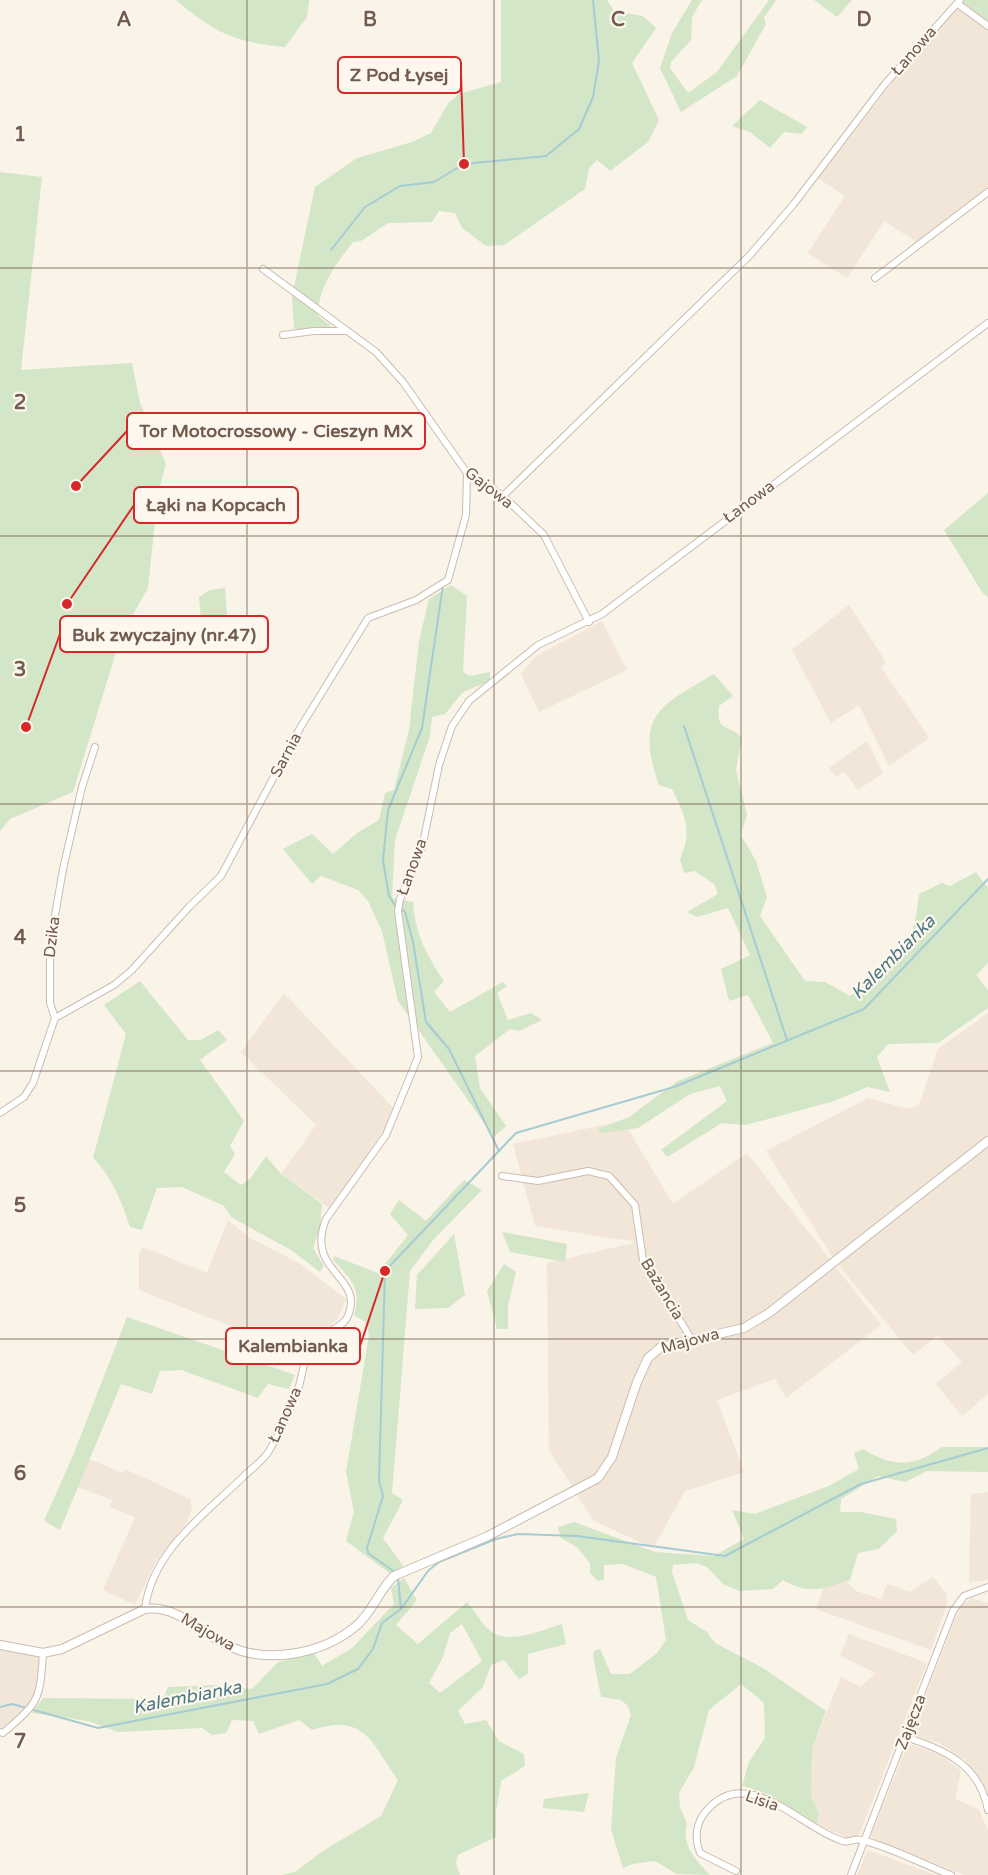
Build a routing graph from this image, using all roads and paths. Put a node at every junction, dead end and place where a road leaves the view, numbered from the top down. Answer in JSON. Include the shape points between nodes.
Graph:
{"nodes":[{"id":1,"x":959,"y":2,"type":"edge"},
{"id":2,"x":988,"y":26,"type":"edge"},
{"id":3,"x":988,"y":192,"type":"edge"},
{"id":4,"x":263,"y":269,"type":"dead end"},
{"id":5,"x":875,"y":278,"type":"dead end"},
{"id":6,"x":988,"y":323,"type":"edge"},
{"id":7,"x":347,"y":331,"type":"junction"},
{"id":8,"x":283,"y":335,"type":"dead end"},
{"id":9,"x":467,"y":473,"type":"junction"},
{"id":10,"x":503,"y":496,"type":"junction"},
{"id":11,"x":589,"y":622,"type":"junction"},
{"id":12,"x":95,"y":747,"type":"dead end"},
{"id":13,"x":55,"y":1018,"type":"junction"},
{"id":14,"x":0,"y":1113,"type":"edge"},
{"id":15,"x":988,"y":1141,"type":"edge"},
{"id":16,"x":502,"y":1176,"type":"dead end"},
{"id":17,"x":692,"y":1340,"type":"junction"},
{"id":18,"x":988,"y":1587,"type":"edge"},
{"id":19,"x":145,"y":1609,"type":"junction"},
{"id":20,"x":0,"y":1644,"type":"edge"},
{"id":21,"x":43,"y":1653,"type":"junction"},
{"id":22,"x":2,"y":1733,"type":"edge"},
{"id":23,"x":905,"y":1737,"type":"junction"},
{"id":24,"x":988,"y":1810,"type":"edge"},
{"id":25,"x":864,"y":1841,"type":"junction"},
{"id":26,"x":736,"y":1870,"type":"dead end"},
{"id":27,"x":851,"y":1875,"type":"edge"},
{"id":28,"x":951,"y":1875,"type":"edge"}],
"edges":[{"from":1,"to":2,"type":"street","name":"Łanowa"},
{"from":1,"to":10,"type":"street","name":"Łanowa","via":[[885,84],[750,255]]},
{"from":3,"to":5,"type":"street"},
{"from":4,"to":7,"type":"street","name":"Gajowa"},
{"from":6,"to":11,"type":"street","name":"Łanowa"},
{"from":7,"to":8,"type":"street"},
{"from":7,"to":9,"type":"street","name":"Gajowa","via":[[367,344],[403,382]]},
{"from":9,"to":10,"type":"street","name":"Gajowa"},
{"from":9,"to":13,"type":"street","name":"Sarnia","via":[[466,515],[448,580],[416,600],[368,618],[300,728],[221,876],[114,985]]},
{"from":10,"to":11,"type":"street","name":"Gajowa","via":[[544,535]]},
{"from":11,"to":19,"type":"street","name":"Łanowa","via":[[538,645],[469,701],[452,726],[439,765],[422,848],[398,911],[418,1057],[394,1121],[326,1219],[320,1238],[326,1262],[349,1293],[351,1303],[346,1320],[310,1346],[298,1390],[268,1453],[167,1552],[155,1574]]},
{"from":12,"to":13,"type":"street","name":"Dzika","via":[[63,869],[50,944],[50,1003]]},
{"from":13,"to":14,"type":"street","name":"Dzika","via":[[33,1083],[24,1097]]},
{"from":15,"to":17,"type":"street","name":"Majowa","via":[[769,1313],[744,1328]]},
{"from":16,"to":17,"type":"street","name":"Bażancia","via":[[538,1182],[588,1171],[609,1176],[635,1205],[639,1252]]},
{"from":17,"to":19,"type":"street","name":"Majowa","via":[[661,1347],[648,1358],[612,1457],[598,1478],[488,1536],[397,1575],[382,1587],[358,1625],[345,1634],[300,1652],[254,1655],[171,1612]]},
{"from":18,"to":23,"type":"street","name":"Zajęcza","via":[[970,1592],[956,1605]]},
{"from":19,"to":21,"type":"street","via":[[62,1649]]},
{"from":20,"to":21,"type":"street"},
{"from":21,"to":22,"type":"street","via":[[34,1706]]},
{"from":23,"to":24,"type":"street","via":[[938,1747],[963,1765],[974,1776]]},
{"from":23,"to":25,"type":"street","name":"Zajęcza"},
{"from":25,"to":26,"type":"street","name":"Lisia","via":[[841,1840],[755,1795],[730,1794],[703,1815],[696,1844],[707,1858]]},
{"from":25,"to":27,"type":"street","name":"Zajęcza"},
{"from":25,"to":28,"type":"street"}]}
